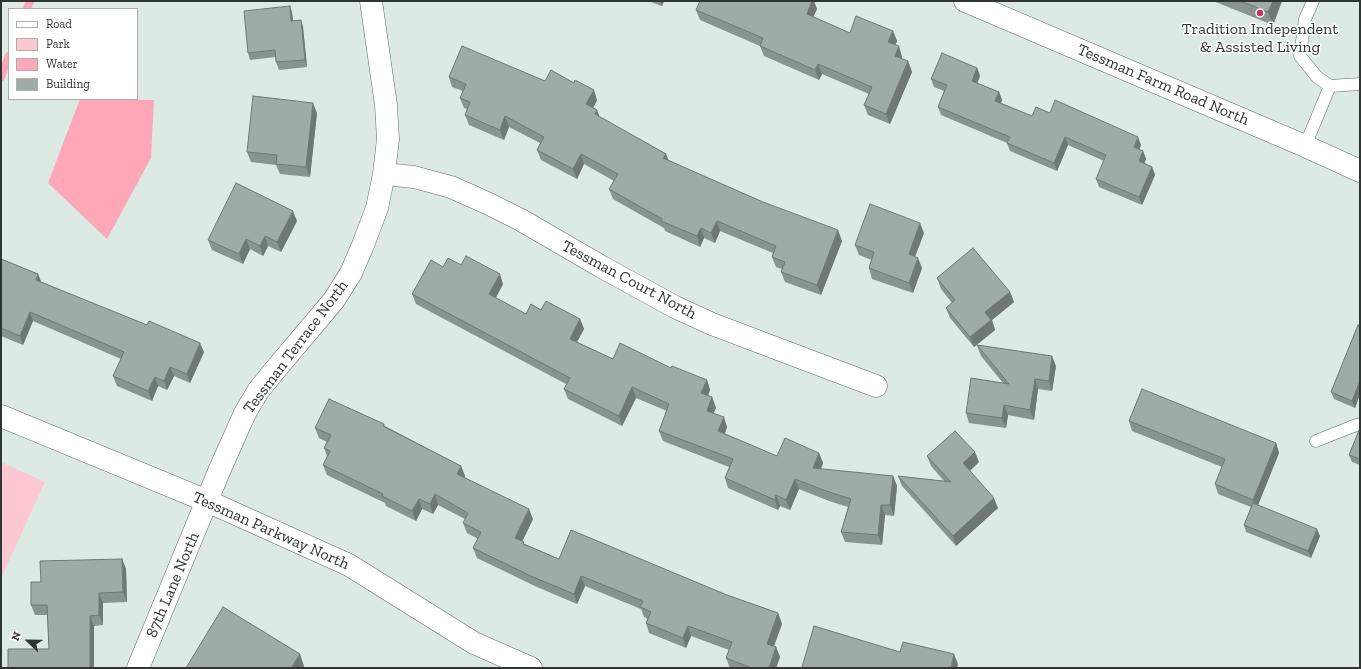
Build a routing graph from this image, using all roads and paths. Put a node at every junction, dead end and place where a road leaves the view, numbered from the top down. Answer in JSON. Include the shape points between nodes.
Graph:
{"nodes":[{"id":1,"x":371,"y":1,"type":"edge"},
{"id":2,"x":965,"y":1,"type":"edge"},
{"id":3,"x":1313,"y":1,"type":"edge"},
{"id":4,"x":992,"y":6,"type":"edge"},
{"id":5,"x":1360,"y":84,"type":"edge"},
{"id":6,"x":1330,"y":86,"type":"junction"},
{"id":7,"x":1305,"y":146,"type":"junction"},
{"id":8,"x":1360,"y":170,"type":"edge"},
{"id":9,"x":384,"y":174,"type":"junction"},
{"id":10,"x":876,"y":386,"type":"dead end"},
{"id":11,"x":1,"y":416,"type":"edge"},
{"id":12,"x":1360,"y":424,"type":"edge"},
{"id":13,"x":1316,"y":441,"type":"dead end"},
{"id":14,"x":207,"y":501,"type":"junction"},
{"id":15,"x":138,"y":668,"type":"edge"},
{"id":16,"x":531,"y":668,"type":"edge"}],
"edges":[{"from":1,"to":9,"type":"street","name":"Tessman Terrace North","via":[[386,104],[388,139]]},
{"from":2,"to":4,"type":"street","name":"Tessman Farm Road North"},
{"from":3,"to":6,"type":"lane","via":[[1305,19],[1300,56],[1317,77]]},
{"from":4,"to":7,"type":"street","name":"Tessman Farm Road North"},
{"from":5,"to":6,"type":"lane"},
{"from":6,"to":7,"type":"lane"},
{"from":7,"to":8,"type":"street","name":"Tessman Farm Road North"},
{"from":9,"to":10,"type":"street","name":"Tessman Court North","via":[[414,177],[458,190],[521,220],[675,307],[720,327]]},
{"from":9,"to":14,"type":"street","name":"Tessman Terrace North","via":[[377,208],[350,273],[334,300],[258,391],[235,434]]},
{"from":11,"to":14,"type":"street","name":"Tessman Parkway North"},
{"from":12,"to":13,"type":"lane"},
{"from":14,"to":15,"type":"street","name":"87th Lane North"},
{"from":14,"to":16,"type":"street","name":"Tessman Parkway North","via":[[349,565],[474,643]]}]}
